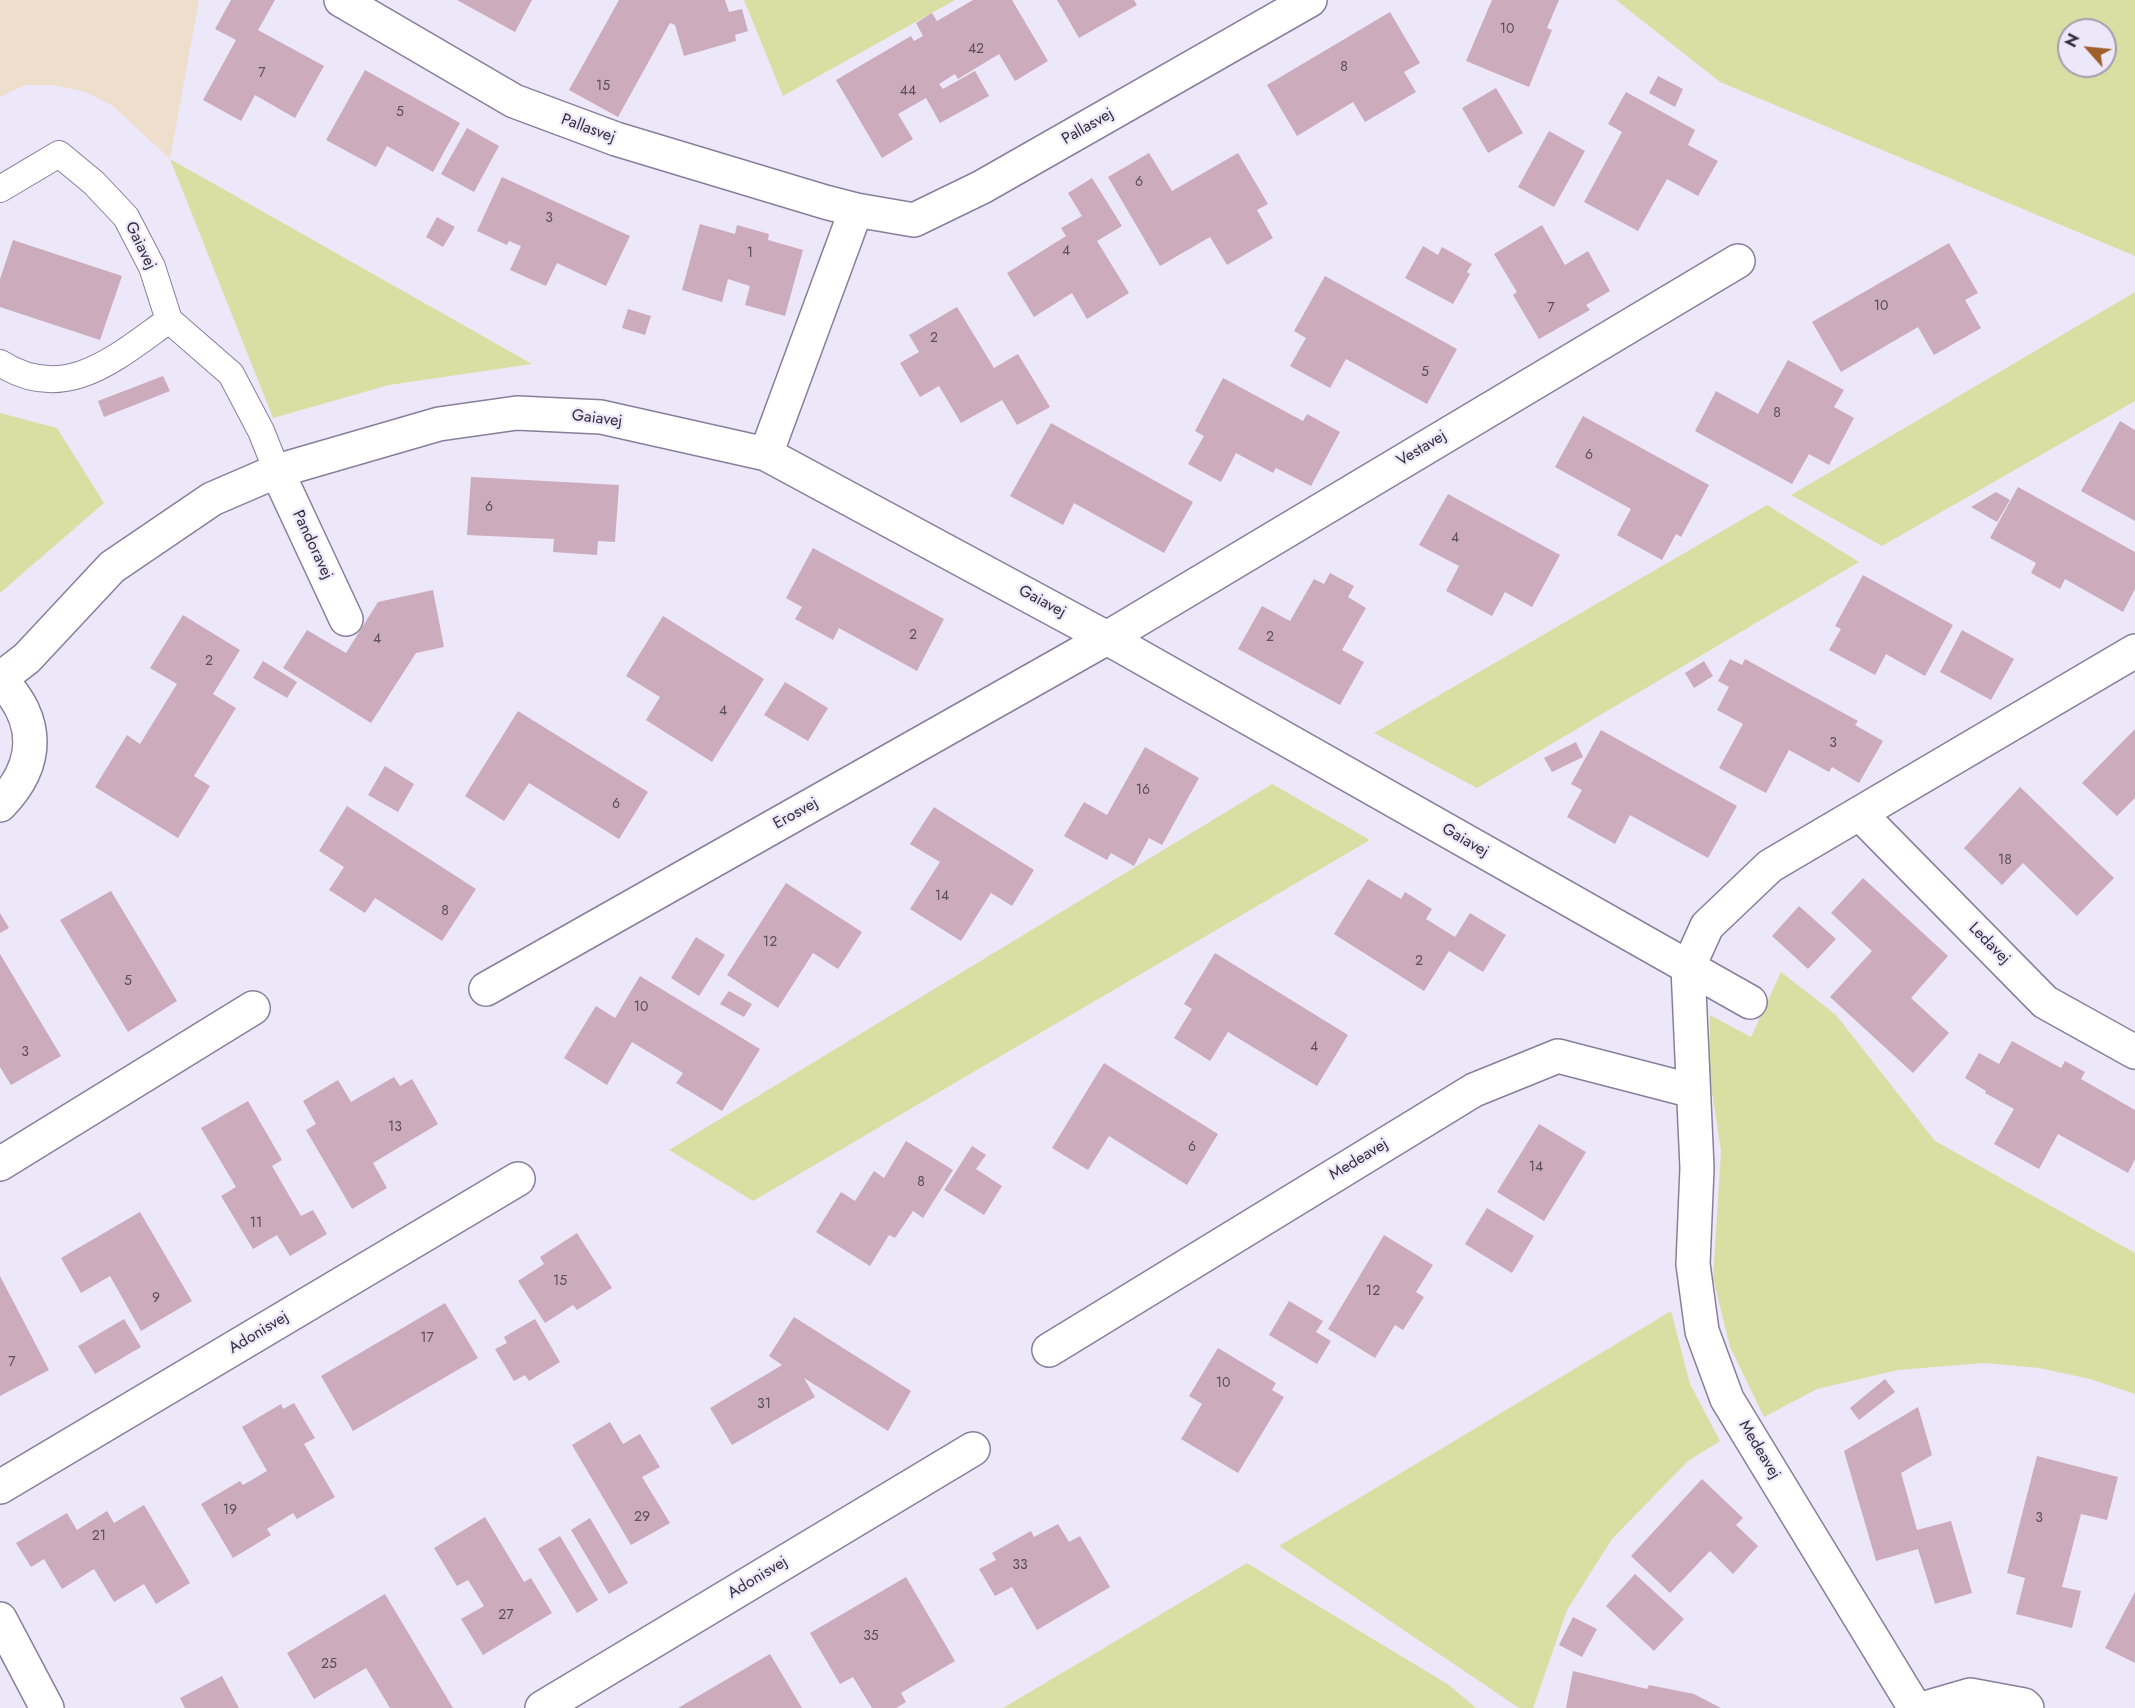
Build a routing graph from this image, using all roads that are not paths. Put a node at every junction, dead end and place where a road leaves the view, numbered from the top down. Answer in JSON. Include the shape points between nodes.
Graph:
{"nodes":[{"id":1,"x":341,"y":0,"type":"edge"},
{"id":2,"x":1310,"y":0,"type":"edge"},
{"id":3,"x":0,"y":189,"type":"edge"},
{"id":4,"x":856,"y":210,"type":"junction"},
{"id":5,"x":1738,"y":261,"type":"dead end"},
{"id":6,"x":169,"y":320,"type":"junction"},
{"id":7,"x":0,"y":363,"type":"edge"},
{"id":8,"x":766,"y":454,"type":"junction"},
{"id":9,"x":277,"y":471,"type":"junction"},
{"id":10,"x":346,"y":619,"type":"dead end"},
{"id":11,"x":1107,"y":638,"type":"junction"},
{"id":12,"x":2134,"y":652,"type":"edge"},
{"id":13,"x":0,"y":679,"type":"edge"},
{"id":14,"x":0,"y":805,"type":"edge"},
{"id":15,"x":1860,"y":814,"type":"junction"},
{"id":16,"x":1688,"y":968,"type":"junction"},
{"id":17,"x":486,"y":989,"type":"dead end"},
{"id":18,"x":1750,"y":1002,"type":"dead end"},
{"id":19,"x":253,"y":1008,"type":"dead end"},
{"id":20,"x":2135,"y":1052,"type":"edge"},
{"id":21,"x":1693,"y":1091,"type":"junction"},
{"id":22,"x":0,"y":1164,"type":"edge"},
{"id":23,"x":518,"y":1179,"type":"dead end"},
{"id":24,"x":1049,"y":1350,"type":"dead end"},
{"id":25,"x":973,"y":1449,"type":"dead end"},
{"id":26,"x":0,"y":1487,"type":"edge"},
{"id":27,"x":0,"y":1619,"type":"edge"},
{"id":28,"x":47,"y":1708,"type":"edge"},
{"id":29,"x":543,"y":1708,"type":"edge"},
{"id":30,"x":1915,"y":1708,"type":"edge"},
{"id":31,"x":1925,"y":1708,"type":"edge"},
{"id":32,"x":2027,"y":1708,"type":"edge"}],
"edges":[{"from":1,"to":4,"type":"street","name":"Pallasvej","via":[[514,101],[616,140]]},
{"from":2,"to":4,"type":"street","name":"Pallasvej","via":[[982,187],[915,220]]},
{"from":3,"to":6,"type":"lane","name":"Gaiavej","via":[[59,154],[126,217],[152,267]]},
{"from":4,"to":8,"type":"street"},
{"from":5,"to":11,"type":"street","name":"Vestavej"},
{"from":6,"to":7,"type":"lane","via":[[115,359],[84,375],[49,380],[14,372]]},
{"from":6,"to":9,"type":"lane","via":[[231,374]]},
{"from":8,"to":9,"type":"street","name":"Gaiavej","via":[[601,417],[517,413],[439,424]]},
{"from":8,"to":11,"type":"street","name":"Gaiavej"},
{"from":9,"to":10,"type":"street","name":"Pandoravej"},
{"from":9,"to":13,"type":"street","name":"Gaiavej","via":[[212,499],[112,567],[27,658]]},
{"from":11,"to":16,"type":"street","name":"Gaiavej"},
{"from":11,"to":17,"type":"street","name":"Erosvej"},
{"from":12,"to":15,"type":"street"},
{"from":13,"to":14,"type":"street","via":[[22,707],[31,741],[18,786]]},
{"from":15,"to":16,"type":"street","via":[[1770,866],[1707,926]]},
{"from":15,"to":20,"type":"street","name":"Ledavej","via":[[2046,1002]]},
{"from":16,"to":18,"type":"street","name":"Gaiavej"},
{"from":16,"to":21,"type":"street","name":"Medeavej"},
{"from":19,"to":22,"type":"street"},
{"from":21,"to":24,"type":"street","name":"Medeavej","via":[[1558,1056],[1474,1090]]},
{"from":21,"to":30,"type":"street","name":"Medeavej","via":[[1697,1168],[1693,1264],[1702,1331],[1727,1399]]},
{"from":23,"to":26,"type":"street","name":"Adonisvej"},
{"from":25,"to":29,"type":"street","name":"Adonisvej"},
{"from":27,"to":28,"type":"street"},
{"from":31,"to":32,"type":"street","via":[[1970,1695]]}]}
